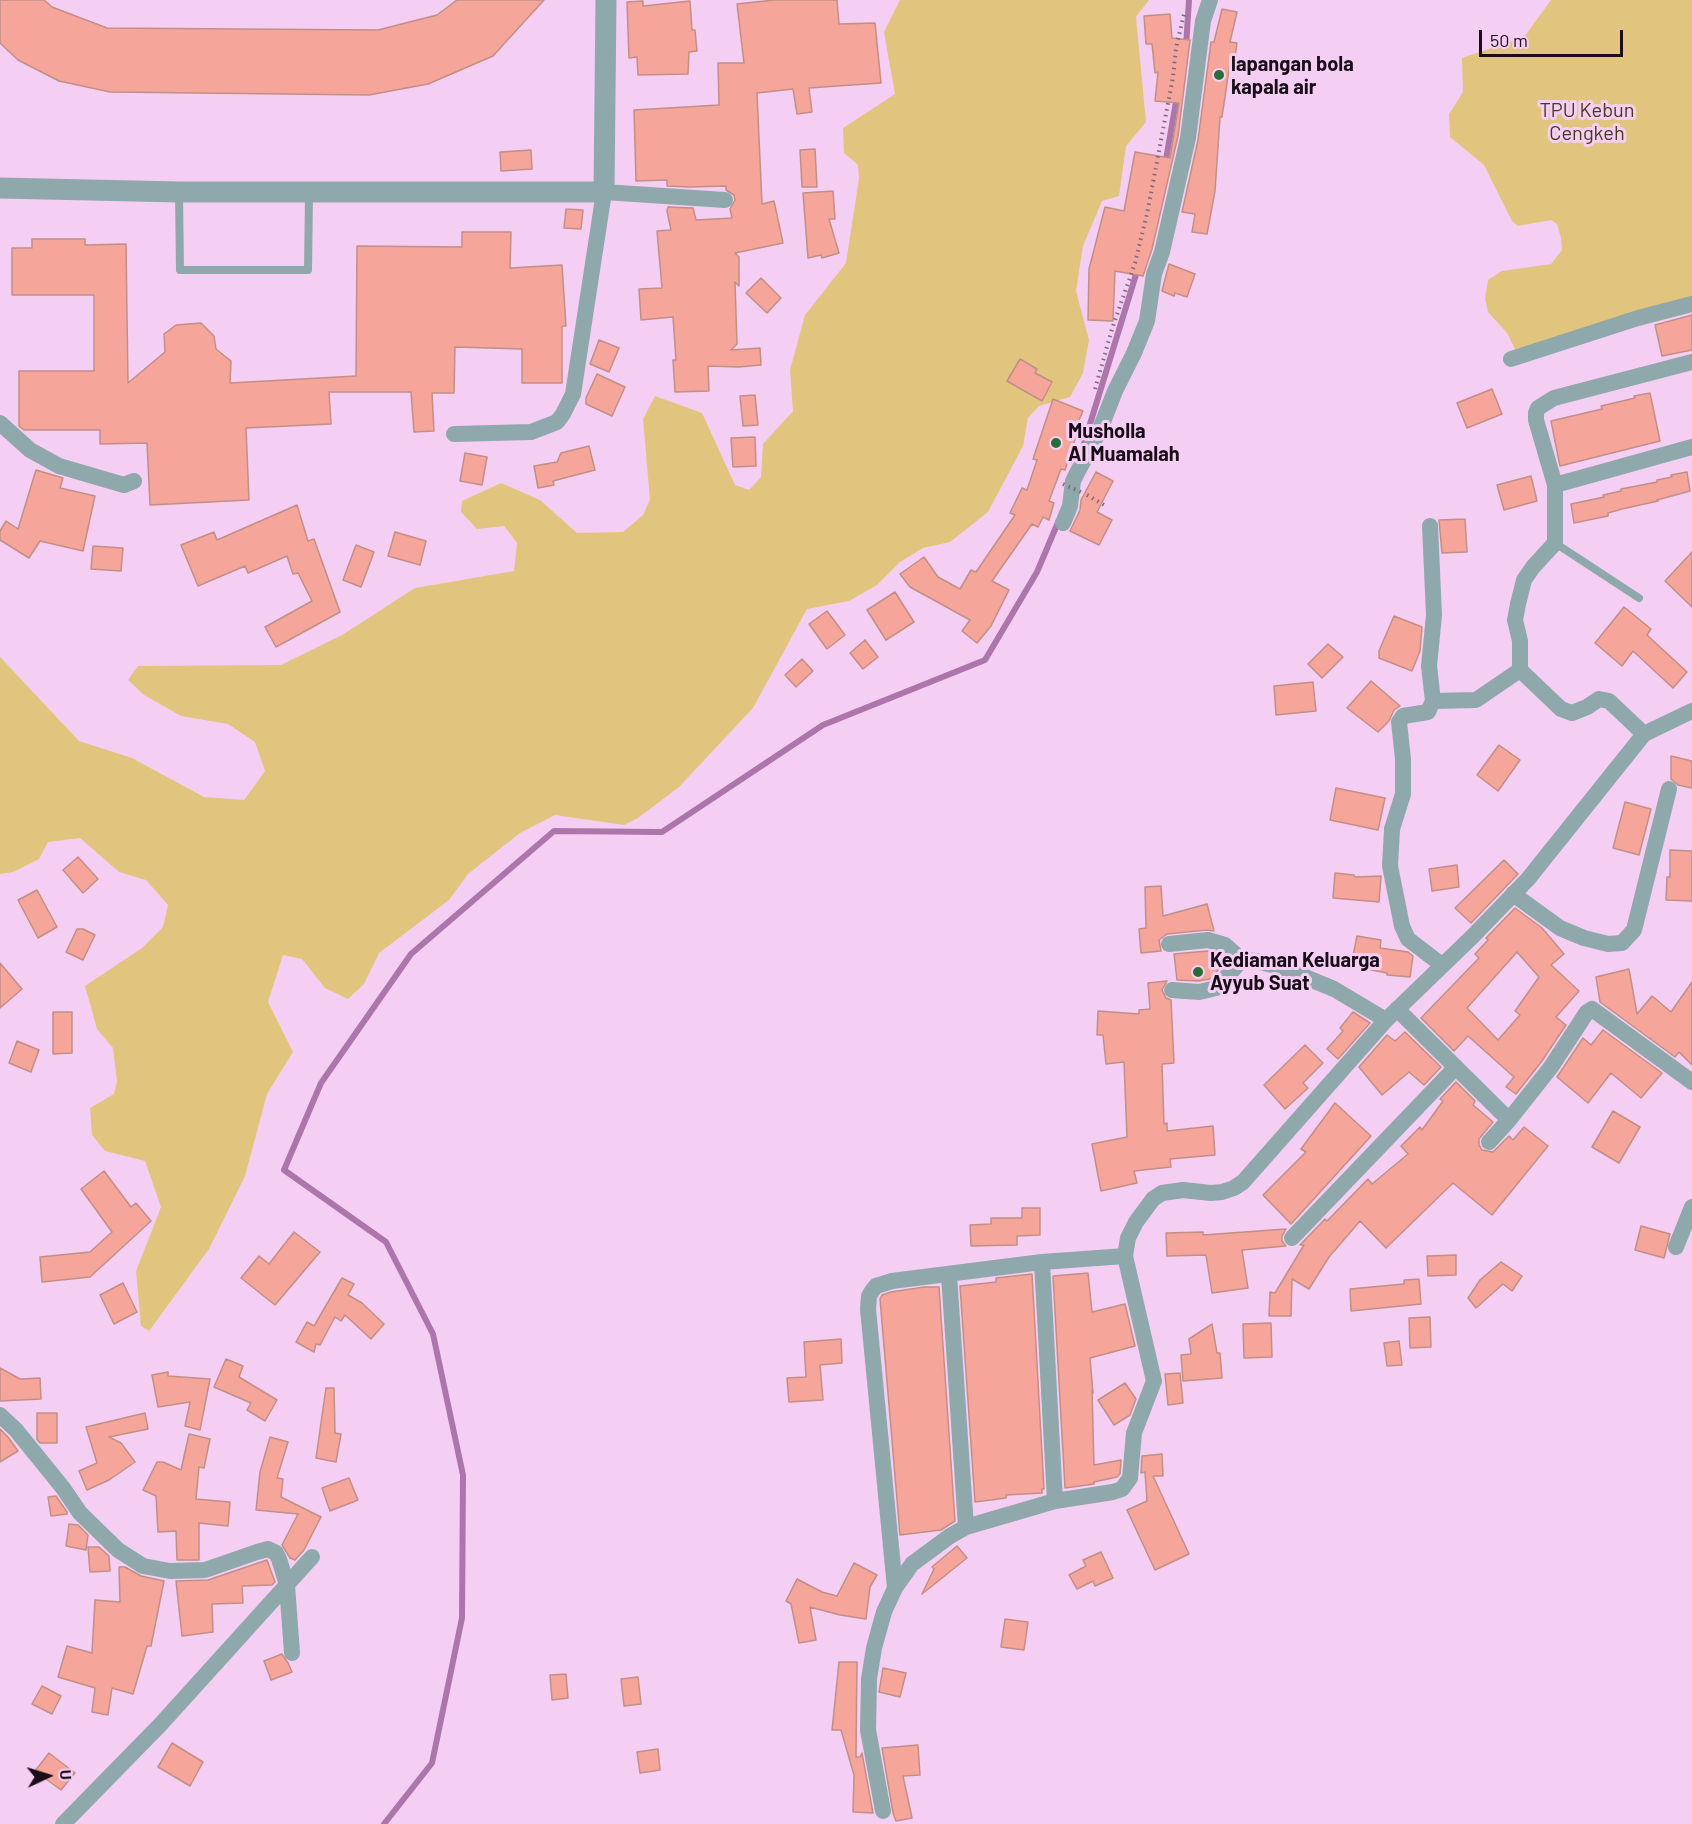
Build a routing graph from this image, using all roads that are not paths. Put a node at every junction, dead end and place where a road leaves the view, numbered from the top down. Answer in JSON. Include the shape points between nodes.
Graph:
{"nodes":[{"id":1,"x":606,"y":0,"type":"edge"},
{"id":2,"x":1210,"y":0,"type":"edge"},
{"id":3,"x":0,"y":189,"type":"edge"},
{"id":4,"x":179,"y":192,"type":"junction"},
{"id":5,"x":309,"y":192,"type":"junction"},
{"id":6,"x":604,"y":192,"type":"junction"},
{"id":7,"x":725,"y":200,"type":"dead end"},
{"id":8,"x":1692,"y":304,"type":"edge"},
{"id":9,"x":1511,"y":359,"type":"dead end"},
{"id":10,"x":1692,"y":362,"type":"edge"},
{"id":11,"x":0,"y":423,"type":"edge"},
{"id":12,"x":454,"y":434,"type":"dead end"},
{"id":13,"x":1692,"y":447,"type":"edge"},
{"id":14,"x":134,"y":481,"type":"dead end"},
{"id":15,"x":1556,"y":485,"type":"junction"},
{"id":16,"x":1063,"y":523,"type":"dead end"},
{"id":17,"x":1431,"y":526,"type":"dead end"},
{"id":18,"x":1555,"y":543,"type":"junction"},
{"id":19,"x":1639,"y":598,"type":"dead end"},
{"id":20,"x":1520,"y":670,"type":"junction"},
{"id":21,"x":1433,"y":701,"type":"junction"},
{"id":22,"x":1692,"y":711,"type":"edge"},
{"id":23,"x":1644,"y":734,"type":"junction"},
{"id":24,"x":1669,"y":789,"type":"dead end"},
{"id":25,"x":1513,"y":894,"type":"junction"},
{"id":26,"x":1169,"y":944,"type":"dead end"},
{"id":27,"x":1242,"y":960,"type":"junction"},
{"id":28,"x":1442,"y":965,"type":"junction"},
{"id":29,"x":1172,"y":990,"type":"dead end"},
{"id":30,"x":1391,"y":1015,"type":"junction"},
{"id":31,"x":1456,"y":1067,"type":"junction"},
{"id":32,"x":1692,"y":1082,"type":"edge"},
{"id":33,"x":1509,"y":1120,"type":"junction"},
{"id":34,"x":1489,"y":1142,"type":"dead end"},
{"id":35,"x":1692,"y":1207,"type":"edge"},
{"id":36,"x":1292,"y":1238,"type":"dead end"},
{"id":37,"x":1676,"y":1247,"type":"dead end"},
{"id":38,"x":1125,"y":1256,"type":"junction"},
{"id":39,"x":1042,"y":1262,"type":"junction"},
{"id":40,"x":949,"y":1275,"type":"junction"},
{"id":41,"x":0,"y":1415,"type":"edge"},
{"id":42,"x":1055,"y":1501,"type":"junction"},
{"id":43,"x":966,"y":1527,"type":"junction"},
{"id":44,"x":312,"y":1557,"type":"dead end"},
{"id":45,"x":286,"y":1585,"type":"junction"},
{"id":46,"x":895,"y":1588,"type":"junction"},
{"id":47,"x":292,"y":1653,"type":"dead end"},
{"id":48,"x":883,"y":1812,"type":"dead end"},
{"id":49,"x":63,"y":1824,"type":"edge"}],
"edges":[{"from":1,"to":6,"type":"street"},
{"from":2,"to":16,"type":"street","via":[[1203,21],[1188,138],[1154,274],[1147,321],[1099,432],[1073,481]]},
{"from":3,"to":4,"type":"street"},
{"from":4,"to":5,"type":"street"},
{"from":4,"to":5,"type":"lane","via":[[180,270],[308,270]]},
{"from":5,"to":6,"type":"street"},
{"from":6,"to":7,"type":"street"},
{"from":6,"to":12,"type":"street","via":[[573,394],[563,414],[556,422],[531,432]]},
{"from":8,"to":9,"type":"street"},
{"from":10,"to":15,"type":"street","via":[[1554,398],[1538,408],[1536,420]]},
{"from":11,"to":14,"type":"street","via":[[30,450],[59,466],[124,485]]},
{"from":13,"to":15,"type":"street"},
{"from":15,"to":18,"type":"street"},
{"from":17,"to":21,"type":"street","via":[[1434,615],[1429,666]]},
{"from":18,"to":19,"type":"lane"},
{"from":18,"to":20,"type":"street","via":[[1533,567],[1520,592],[1515,620]]},
{"from":20,"to":21,"type":"street","via":[[1476,700]]},
{"from":20,"to":23,"type":"street","via":[[1561,709],[1572,713],[1599,699],[1609,701]]},
{"from":21,"to":28,"type":"street","via":[[1428,712],[1403,716],[1399,722],[1403,794],[1392,829],[1390,866],[1408,939]]},
{"from":22,"to":23,"type":"street"},
{"from":23,"to":25,"type":"street"},
{"from":24,"to":25,"type":"street","via":[[1634,930],[1622,943],[1608,944],[1560,928]]},
{"from":25,"to":28,"type":"street"},
{"from":26,"to":27,"type":"street","via":[[1208,940],[1225,945]]},
{"from":27,"to":29,"type":"street","via":[[1216,988],[1199,992]]},
{"from":27,"to":30,"type":"street","via":[[1283,968]]},
{"from":28,"to":30,"type":"street"},
{"from":30,"to":31,"type":"street"},
{"from":30,"to":38,"type":"street","via":[[1252,1173],[1234,1188],[1210,1193],[1170,1191],[1153,1199],[1128,1238]]},
{"from":31,"to":33,"type":"street"},
{"from":31,"to":36,"type":"street"},
{"from":32,"to":33,"type":"street","via":[[1592,1010]]},
{"from":33,"to":34,"type":"street"},
{"from":35,"to":37,"type":"street"},
{"from":38,"to":39,"type":"street"},
{"from":38,"to":42,"type":"street","via":[[1154,1381],[1134,1433],[1130,1478],[1122,1489],[1113,1492]]},
{"from":39,"to":40,"type":"street"},
{"from":39,"to":42,"type":"street"},
{"from":40,"to":43,"type":"street"},
{"from":40,"to":46,"type":"street","via":[[883,1283],[869,1296]]},
{"from":41,"to":45,"type":"street","via":[[80,1513],[118,1550],[143,1566],[170,1571],[205,1570],[268,1549],[279,1559]]},
{"from":42,"to":43,"type":"street"},
{"from":43,"to":46,"type":"street","via":[[912,1564]]},
{"from":44,"to":45,"type":"street"},
{"from":45,"to":47,"type":"street"},
{"from":45,"to":49,"type":"street","via":[[160,1725]]},
{"from":46,"to":48,"type":"street","via":[[874,1648],[867,1707]]}]}
